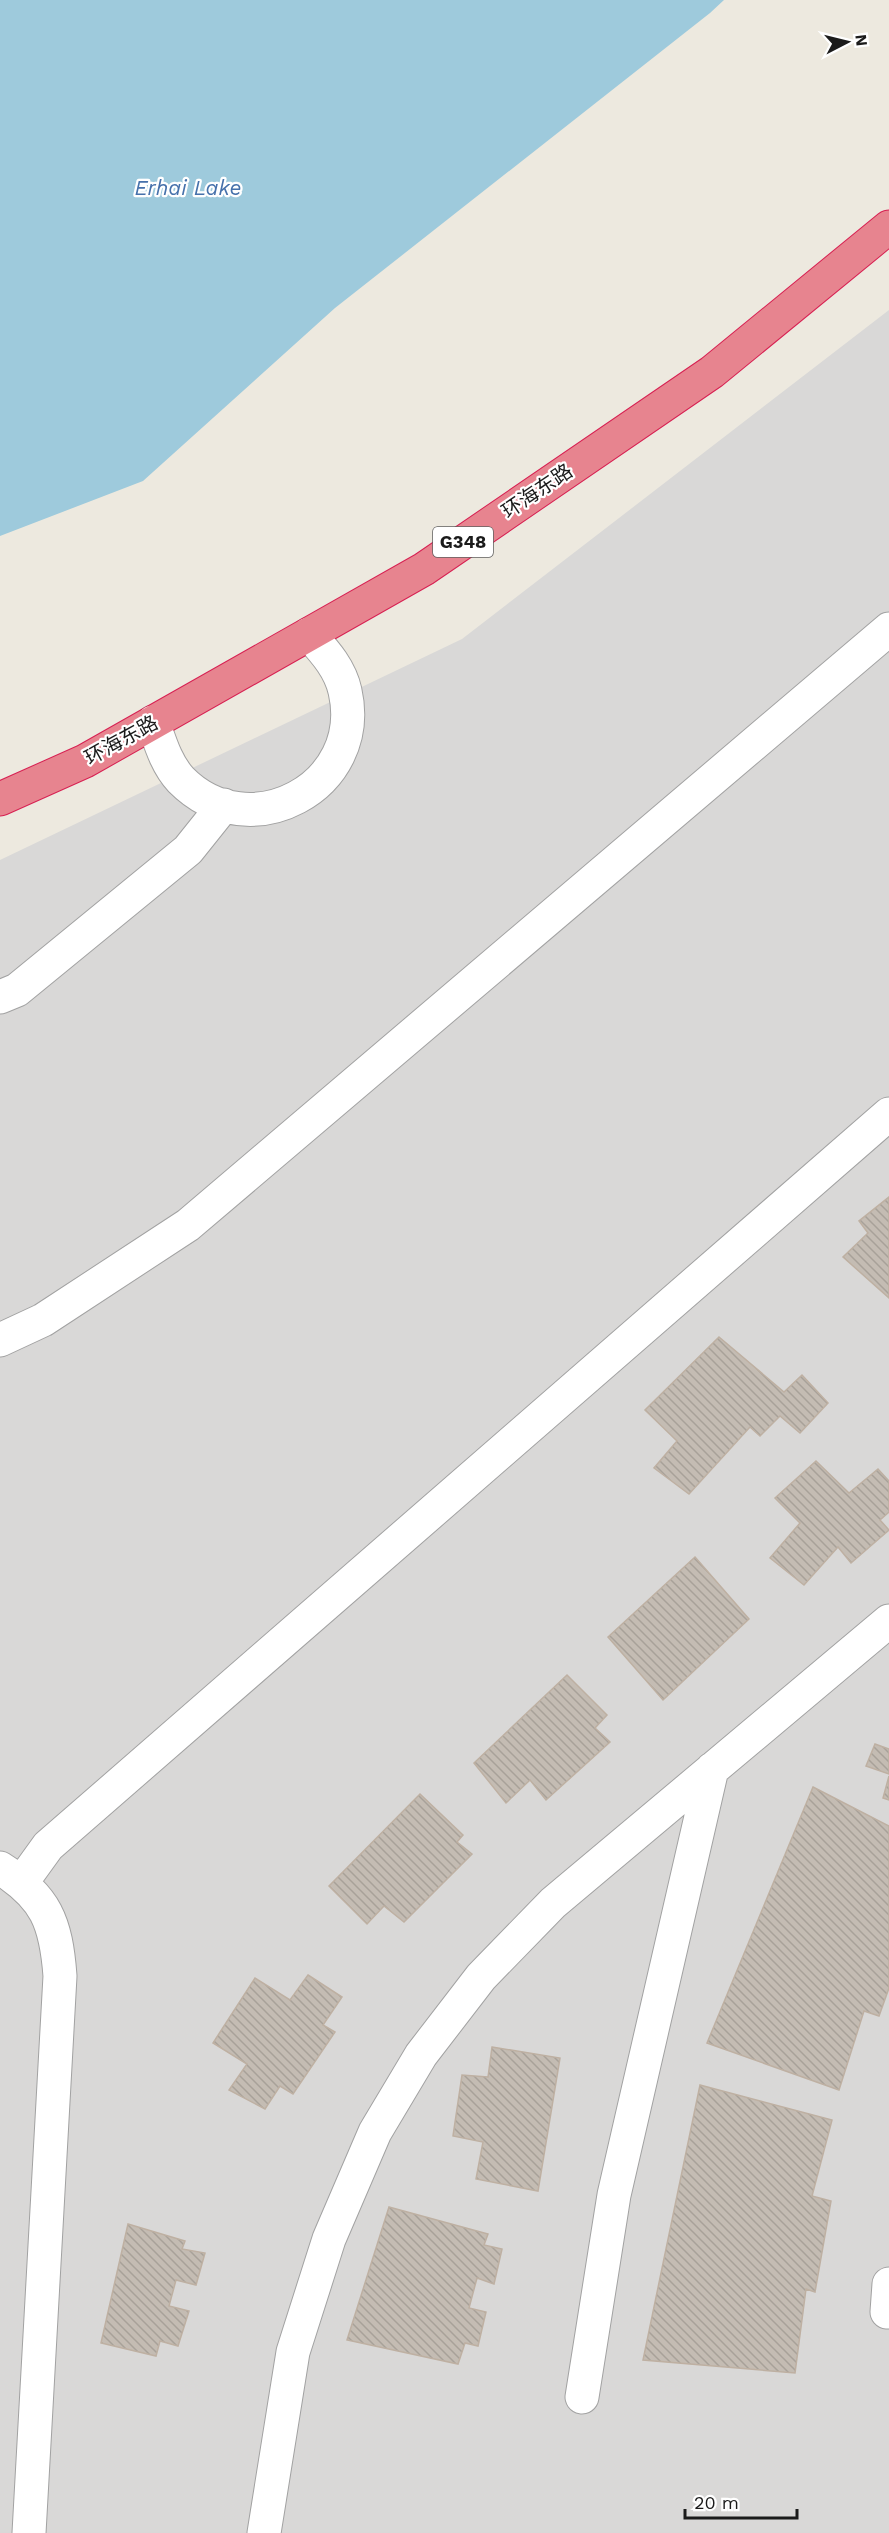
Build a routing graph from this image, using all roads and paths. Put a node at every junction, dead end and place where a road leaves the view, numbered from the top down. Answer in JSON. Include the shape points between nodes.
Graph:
{"nodes":[{"id":1,"x":889,"y":227,"type":"edge"},
{"id":2,"x":889,"y":629,"type":"edge"},
{"id":3,"x":309,"y":634,"type":"junction"},
{"id":4,"x":153,"y":722,"type":"junction"},
{"id":5,"x":0,"y":799,"type":"edge"},
{"id":6,"x":224,"y":805,"type":"junction"},
{"id":7,"x":0,"y":997,"type":"edge"},
{"id":8,"x":889,"y":1114,"type":"edge"},
{"id":9,"x":0,"y":1340,"type":"edge"},
{"id":10,"x":889,"y":1621,"type":"edge"},
{"id":11,"x":712,"y":1769,"type":"junction"},
{"id":12,"x":11,"y":1875,"type":"edge"},
{"id":13,"x":582,"y":2397,"type":"dead end"},
{"id":14,"x":29,"y":2533,"type":"edge"},
{"id":15,"x":264,"y":2533,"type":"edge"}],
"edges":[{"from":1,"to":3,"type":"highway","name":"环海东路","number":"G348","via":[[712,372],[424,569]]},
{"from":2,"to":9,"type":"street","via":[[188,1226],[43,1320]]},
{"from":3,"to":4,"type":"highway","name":"环海东路","number":"G348"},
{"from":3,"to":6,"type":"street","via":[[334,663],[345,691],[348,721],[341,751],[325,777],[302,797],[271,808],[238,810]]},
{"from":4,"to":5,"type":"highway","name":"环海东路","number":"G348","via":[[85,761]]},
{"from":4,"to":6,"type":"street","via":[[162,751],[180,779],[206,799]]},
{"from":6,"to":7,"type":"street","via":[[188,850],[17,990]]},
{"from":8,"to":12,"type":"street"},
{"from":10,"to":11,"type":"street"},
{"from":11,"to":13,"type":"street","via":[[614,2195]]},
{"from":11,"to":15,"type":"street","via":[[553,1903],[481,1977],[422,2055],[375,2132],[329,2239],[293,2352]]},
{"from":12,"to":14,"type":"street","via":[[45,1908],[58,1941],[60,1976]]}]}
